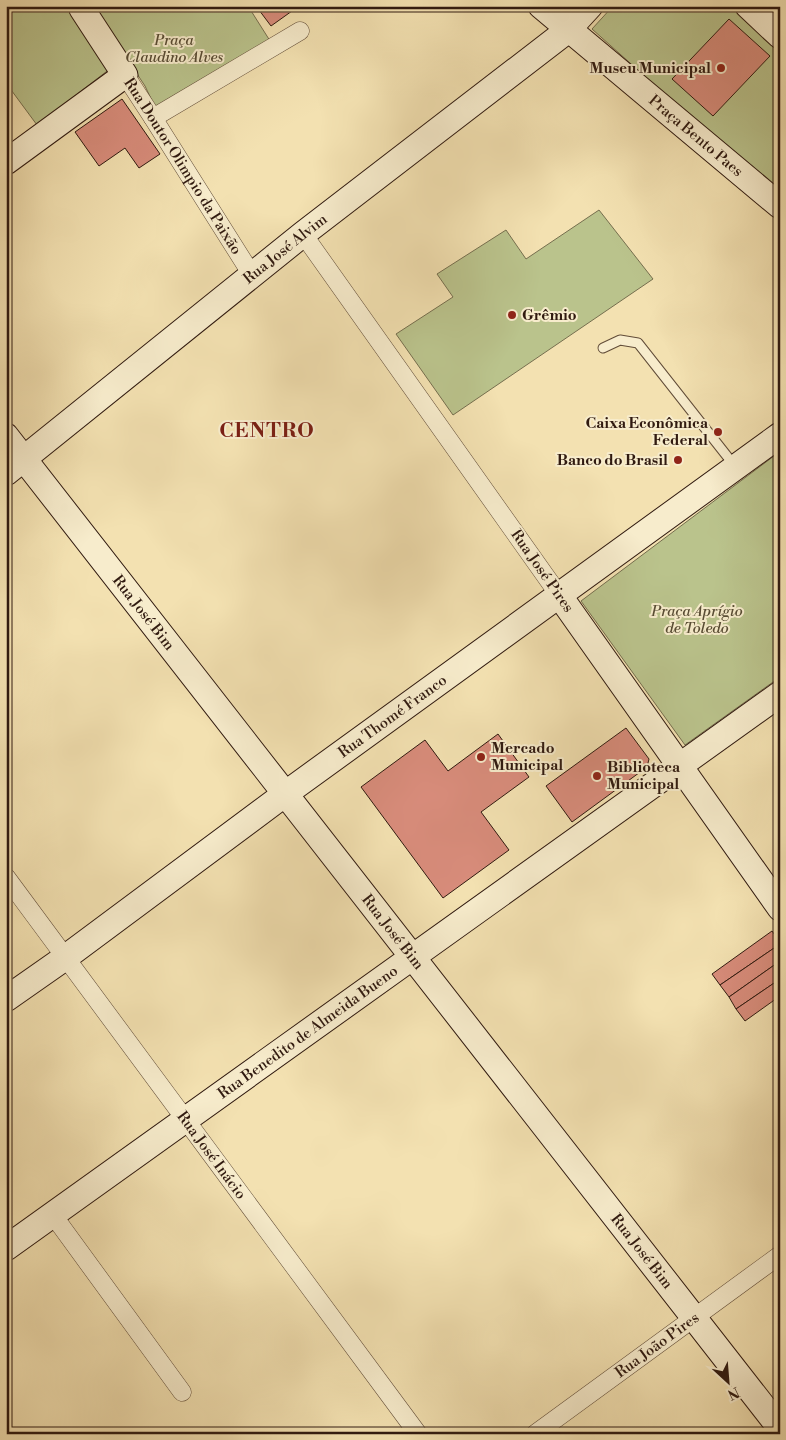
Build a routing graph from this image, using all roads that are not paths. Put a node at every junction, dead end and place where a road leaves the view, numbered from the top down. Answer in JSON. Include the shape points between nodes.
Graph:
{"nodes":[{"id":1,"x":541,"y":6,"type":"edge"},
{"id":2,"x":590,"y":6,"type":"edge"},
{"id":3,"x":748,"y":6,"type":"edge"},
{"id":4,"x":83,"y":7,"type":"edge"},
{"id":5,"x":568,"y":30,"type":"junction"},
{"id":6,"x":300,"y":31,"type":"dead end"},
{"id":7,"x":780,"y":36,"type":"edge"},
{"id":8,"x":125,"y":75,"type":"junction"},
{"id":9,"x":153,"y":118,"type":"junction"},
{"id":10,"x":6,"y":162,"type":"edge"},
{"id":11,"x":780,"y":206,"type":"edge"},
{"id":12,"x":303,"y":234,"type":"junction"},
{"id":13,"x":252,"y":275,"type":"junction"},
{"id":14,"x":603,"y":348,"type":"dead end"},
{"id":15,"x":6,"y":436,"type":"edge"},
{"id":16,"x":779,"y":438,"type":"edge"},
{"id":17,"x":15,"y":466,"type":"edge"},
{"id":18,"x":736,"y":467,"type":"junction"},
{"id":19,"x":559,"y":595,"type":"junction"},
{"id":20,"x":780,"y":694,"type":"edge"},
{"id":21,"x":679,"y":766,"type":"junction"},
{"id":22,"x":285,"y":794,"type":"junction"},
{"id":23,"x":6,"y":877,"type":"edge"},
{"id":24,"x":780,"y":908,"type":"edge"},
{"id":25,"x":66,"y":957,"type":"junction"},
{"id":26,"x":413,"y":958,"type":"junction"},
{"id":27,"x":6,"y":999,"type":"edge"},
{"id":28,"x":186,"y":1120,"type":"junction"},
{"id":29,"x":53,"y":1215,"type":"junction"},
{"id":30,"x":6,"y":1248,"type":"edge"},
{"id":31,"x":780,"y":1254,"type":"edge"},
{"id":32,"x":694,"y":1317,"type":"junction"},
{"id":33,"x":182,"y":1392,"type":"dead end"},
{"id":34,"x":780,"y":1428,"type":"edge"},
{"id":35,"x":418,"y":1434,"type":"edge"},
{"id":36,"x":534,"y":1434,"type":"edge"}],
"edges":[{"from":1,"to":5,"type":"street","name":"Praça Bento Paes"},
{"from":2,"to":5,"type":"street"},
{"from":3,"to":7,"type":"street"},
{"from":4,"to":8,"type":"street","name":"Rua Doutor Olimpio da Paixão"},
{"from":5,"to":11,"type":"street","name":"Praça Bento Paes"},
{"from":5,"to":12,"type":"street","name":"Rua José Alvim"},
{"from":6,"to":9,"type":"street"},
{"from":8,"to":9,"type":"street","name":"Rua Doutor Olimpio da Paixão"},
{"from":8,"to":10,"type":"street"},
{"from":9,"to":13,"type":"street","name":"Rua Doutor Olimpio da Paixão"},
{"from":12,"to":13,"type":"street","name":"Rua José Alvim"},
{"from":12,"to":19,"type":"street","name":"Rua José Pires"},
{"from":13,"to":17,"type":"street","name":"Rua José Alvim"},
{"from":14,"to":18,"type":"lane","via":[[620,340],[638,343]]},
{"from":15,"to":17,"type":"street","name":"Rua José Bim"},
{"from":16,"to":18,"type":"street","name":"Rua Thomé Franco"},
{"from":17,"to":22,"type":"street","name":"Rua José Bim"},
{"from":18,"to":19,"type":"street","name":"Rua Thomé Franco"},
{"from":19,"to":21,"type":"street","name":"Rua José Pires"},
{"from":19,"to":22,"type":"street","name":"Rua Thomé Franco"},
{"from":20,"to":21,"type":"street","name":"Rua Benedito de Almeida Bueno"},
{"from":21,"to":24,"type":"street","name":"Rua José Pires"},
{"from":21,"to":26,"type":"street","name":"Rua Benedito de Almeida Bueno"},
{"from":22,"to":25,"type":"street","name":"Rua Thomé Franco"},
{"from":22,"to":26,"type":"street","name":"Rua José Bim"},
{"from":23,"to":25,"type":"street","name":"Rua José Inácio"},
{"from":25,"to":27,"type":"street","name":"Rua Thomé Franco"},
{"from":25,"to":28,"type":"street","name":"Rua José Inácio"},
{"from":26,"to":28,"type":"street","name":"Rua Benedito de Almeida Bueno"},
{"from":26,"to":32,"type":"street","name":"Rua José Bim"},
{"from":28,"to":29,"type":"street","name":"Rua Benedito de Almeida Bueno"},
{"from":28,"to":35,"type":"street","name":"Rua José Inácio"},
{"from":29,"to":30,"type":"street","name":"Rua Benedito de Almeida Bueno"},
{"from":29,"to":33,"type":"street"},
{"from":31,"to":32,"type":"street","name":"Rua João Pires"},
{"from":32,"to":34,"type":"street","name":"Rua José Bim"},
{"from":32,"to":36,"type":"street","name":"Rua João Pires"}]}
